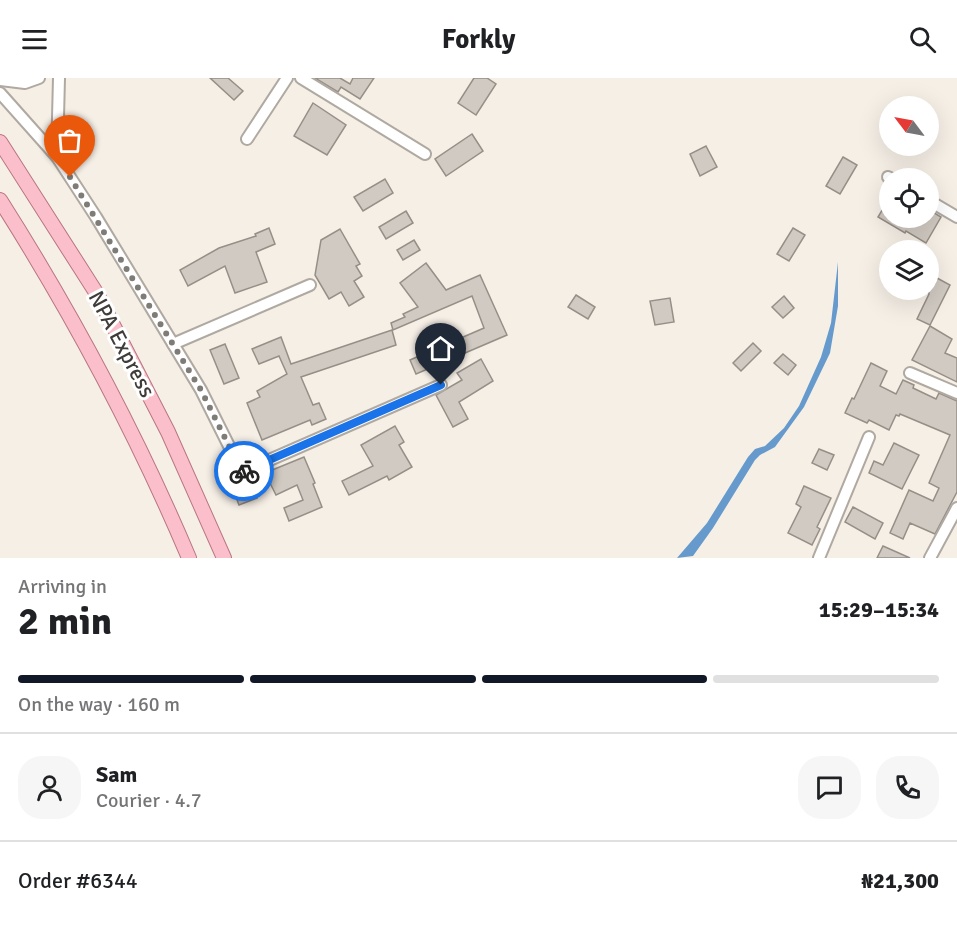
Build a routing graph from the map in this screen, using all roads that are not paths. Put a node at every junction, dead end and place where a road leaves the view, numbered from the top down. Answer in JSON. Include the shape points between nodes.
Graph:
{"nodes":[{"id":1,"x":39,"y":78,"type":"edge"},
{"id":2,"x":59,"y":78,"type":"edge"},
{"id":3,"x":287,"y":78,"type":"edge"},
{"id":4,"x":301,"y":78,"type":"edge"},
{"id":5,"x":0,"y":80,"type":"edge"},
{"id":6,"x":0,"y":93,"type":"edge"},
{"id":7,"x":247,"y":140,"type":"dead end"},
{"id":8,"x":0,"y":142,"type":"edge"},
{"id":9,"x":425,"y":154,"type":"dead end"},
{"id":10,"x":57,"y":157,"type":"junction"},
{"id":11,"x":0,"y":200,"type":"edge"},
{"id":12,"x":939,"y":206,"type":"edge"},
{"id":13,"x":957,"y":217,"type":"edge"},
{"id":14,"x":310,"y":285,"type":"dead end"},
{"id":15,"x":173,"y":344,"type":"junction"},
{"id":16,"x":910,"y":373,"type":"dead end"},
{"id":17,"x":441,"y":385,"type":"dead end"},
{"id":18,"x":957,"y":393,"type":"edge"},
{"id":19,"x":869,"y":437,"type":"dead end"},
{"id":20,"x":957,"y":508,"type":"edge"},
{"id":21,"x":189,"y":558,"type":"edge"},
{"id":22,"x":224,"y":558,"type":"edge"},
{"id":23,"x":819,"y":558,"type":"edge"},
{"id":24,"x":930,"y":558,"type":"edge"}],
"edges":[{"from":1,"to":5,"type":"street","via":[[25,83]]},
{"from":2,"to":10,"type":"street"},
{"from":3,"to":7,"type":"street"},
{"from":4,"to":9,"type":"street"},
{"from":6,"to":10,"type":"street"},
{"from":8,"to":22,"type":"main road","name":"NPA Express","via":[[97,294],[168,432]]},
{"from":10,"to":15,"type":"street"},
{"from":11,"to":21,"type":"main road","name":"NPA Express","via":[[86,344]]},
{"from":12,"to":13,"type":"street"},
{"from":14,"to":15,"type":"street"},
{"from":15,"to":17,"type":"street","via":[[242,472]]},
{"from":16,"to":18,"type":"street"},
{"from":19,"to":23,"type":"street"},
{"from":20,"to":24,"type":"street"}]}
